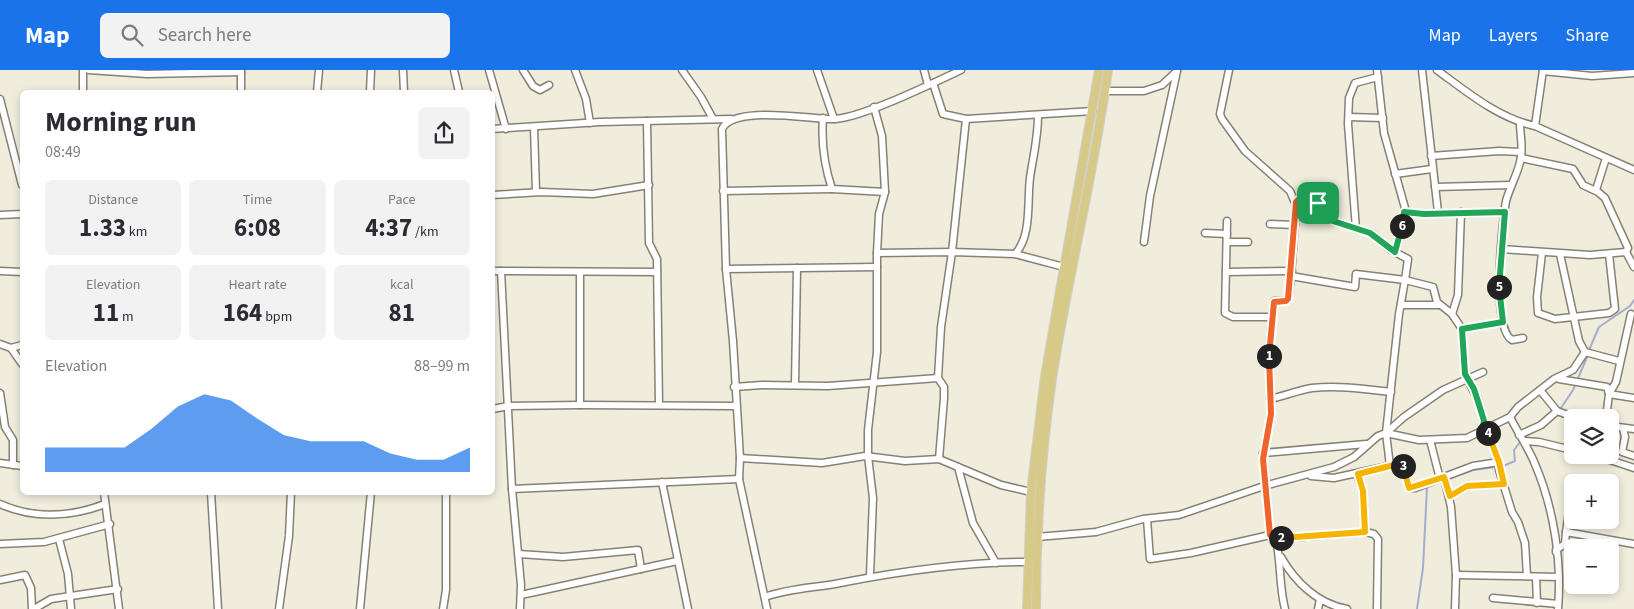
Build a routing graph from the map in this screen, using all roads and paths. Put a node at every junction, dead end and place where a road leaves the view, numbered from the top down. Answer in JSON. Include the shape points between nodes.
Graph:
{"nodes":[{"id":1,"x":83,"y":70,"type":"edge"},
{"id":2,"x":89,"y":70,"type":"edge"},
{"id":3,"x":320,"y":70,"type":"edge"},
{"id":4,"x":371,"y":70,"type":"edge"},
{"id":5,"x":403,"y":70,"type":"edge"},
{"id":6,"x":454,"y":70,"type":"edge"},
{"id":7,"x":488,"y":70,"type":"edge"},
{"id":8,"x":523,"y":70,"type":"edge"},
{"id":9,"x":575,"y":70,"type":"edge"},
{"id":10,"x":682,"y":70,"type":"edge"},
{"id":11,"x":817,"y":70,"type":"edge"},
{"id":12,"x":924,"y":70,"type":"edge"},
{"id":13,"x":959,"y":70,"type":"edge"},
{"id":14,"x":1099,"y":70,"type":"edge"},
{"id":15,"x":1108,"y":70,"type":"edge"},
{"id":16,"x":1177,"y":70,"type":"edge"},
{"id":17,"x":1230,"y":70,"type":"edge"},
{"id":18,"x":1422,"y":70,"type":"edge"},
{"id":19,"x":1439,"y":70,"type":"edge"},
{"id":20,"x":240,"y":71,"type":"edge"},
{"id":21,"x":1543,"y":71,"type":"edge"},
{"id":22,"x":158,"y":72,"type":"edge"},
{"id":23,"x":1634,"y":73,"type":"edge"},
{"id":24,"x":1377,"y":74,"type":"edge"},
{"id":25,"x":930,"y":84,"type":"junction"},
{"id":26,"x":549,"y":85,"type":"dead end"},
{"id":27,"x":83,"y":90,"type":"edge"},
{"id":28,"x":241,"y":90,"type":"edge"},
{"id":29,"x":317,"y":90,"type":"edge"},
{"id":30,"x":370,"y":90,"type":"edge"},
{"id":31,"x":404,"y":90,"type":"edge"},
{"id":32,"x":459,"y":90,"type":"edge"},
{"id":33,"x":494,"y":90,"type":"edge"},
{"id":34,"x":1105,"y":91,"type":"junction"},
{"id":35,"x":495,"y":93,"type":"edge"},
{"id":36,"x":0,"y":99,"type":"edge"},
{"id":37,"x":874,"y":107,"type":"junction"},
{"id":38,"x":1093,"y":111,"type":"junction"},
{"id":39,"x":1038,"y":116,"type":"junction"},
{"id":40,"x":1349,"y":117,"type":"junction"},
{"id":41,"x":823,"y":118,"type":"junction"},
{"id":42,"x":1383,"y":118,"type":"junction"},
{"id":43,"x":713,"y":119,"type":"junction"},
{"id":44,"x":731,"y":119,"type":"junction"},
{"id":45,"x":834,"y":119,"type":"junction"},
{"id":46,"x":966,"y":119,"type":"junction"},
{"id":47,"x":647,"y":121,"type":"junction"},
{"id":48,"x":590,"y":123,"type":"junction"},
{"id":49,"x":1520,"y":123,"type":"junction"},
{"id":50,"x":1534,"y":126,"type":"junction"},
{"id":51,"x":534,"y":127,"type":"junction"},
{"id":52,"x":495,"y":129,"type":"edge"},
{"id":53,"x":506,"y":129,"type":"junction"},
{"id":54,"x":1521,"y":155,"type":"junction"},
{"id":55,"x":1431,"y":156,"type":"junction"},
{"id":56,"x":1606,"y":158,"type":"junction"},
{"id":57,"x":1432,"y":169,"type":"junction"},
{"id":58,"x":1634,"y":170,"type":"edge"},
{"id":59,"x":1395,"y":174,"type":"junction"},
{"id":60,"x":20,"y":177,"type":"edge"},
{"id":61,"x":1511,"y":184,"type":"junction"},
{"id":62,"x":649,"y":185,"type":"junction"},
{"id":63,"x":1435,"y":187,"type":"junction"},
{"id":64,"x":832,"y":189,"type":"junction"},
{"id":65,"x":723,"y":190,"type":"junction"},
{"id":66,"x":1596,"y":190,"type":"junction"},
{"id":67,"x":536,"y":192,"type":"junction"},
{"id":68,"x":885,"y":192,"type":"junction"},
{"id":69,"x":495,"y":195,"type":"edge"},
{"id":70,"x":1296,"y":204,"type":"junction"},
{"id":71,"x":1404,"y":212,"type":"junction"},
{"id":72,"x":1438,"y":212,"type":"junction"},
{"id":73,"x":1460,"y":212,"type":"junction"},
{"id":74,"x":1505,"y":212,"type":"junction"},
{"id":75,"x":20,"y":214,"type":"edge"},
{"id":76,"x":0,"y":215,"type":"edge"},
{"id":77,"x":1227,"y":221,"type":"dead end"},
{"id":78,"x":1270,"y":224,"type":"dead end"},
{"id":79,"x":1295,"y":225,"type":"junction"},
{"id":80,"x":1356,"y":229,"type":"junction"},
{"id":81,"x":1205,"y":233,"type":"dead end"},
{"id":82,"x":1227,"y":234,"type":"junction"},
{"id":83,"x":1144,"y":242,"type":"dead end"},
{"id":84,"x":1227,"y":242,"type":"junction"},
{"id":85,"x":1248,"y":242,"type":"dead end"},
{"id":86,"x":1502,"y":249,"type":"junction"},
{"id":87,"x":952,"y":252,"type":"junction"},
{"id":88,"x":1395,"y":252,"type":"junction"},
{"id":89,"x":1626,"y":252,"type":"junction"},
{"id":90,"x":877,"y":253,"type":"junction"},
{"id":91,"x":1542,"y":253,"type":"junction"},
{"id":92,"x":1014,"y":254,"type":"junction"},
{"id":93,"x":1560,"y":254,"type":"junction"},
{"id":94,"x":1609,"y":254,"type":"junction"},
{"id":95,"x":877,"y":267,"type":"junction"},
{"id":96,"x":1064,"y":267,"type":"junction"},
{"id":97,"x":1634,"y":267,"type":"edge"},
{"id":98,"x":797,"y":268,"type":"junction"},
{"id":99,"x":726,"y":269,"type":"junction"},
{"id":100,"x":0,"y":271,"type":"edge"},
{"id":101,"x":495,"y":271,"type":"edge"},
{"id":102,"x":501,"y":271,"type":"junction"},
{"id":103,"x":20,"y":272,"type":"edge"},
{"id":104,"x":580,"y":272,"type":"junction"},
{"id":105,"x":657,"y":272,"type":"junction"},
{"id":106,"x":1226,"y":272,"type":"junction"},
{"id":107,"x":1291,"y":274,"type":"junction"},
{"id":108,"x":1405,"y":280,"type":"junction"},
{"id":109,"x":1401,"y":305,"type":"junction"},
{"id":110,"x":1439,"y":305,"type":"junction"},
{"id":111,"x":1452,"y":314,"type":"junction"},
{"id":112,"x":1631,"y":314,"type":"dead end"},
{"id":113,"x":1272,"y":318,"type":"junction"},
{"id":114,"x":1572,"y":318,"type":"junction"},
{"id":115,"x":1503,"y":322,"type":"junction"},
{"id":116,"x":1462,"y":329,"type":"junction"},
{"id":117,"x":1523,"y":338,"type":"dead end"},
{"id":118,"x":0,"y":344,"type":"edge"},
{"id":119,"x":20,"y":346,"type":"edge"},
{"id":120,"x":11,"y":348,"type":"junction"},
{"id":121,"x":1588,"y":352,"type":"junction"},
{"id":122,"x":20,"y":361,"type":"edge"},
{"id":123,"x":1619,"y":361,"type":"junction"},
{"id":124,"x":1483,"y":372,"type":"dead end"},
{"id":125,"x":938,"y":378,"type":"junction"},
{"id":126,"x":1466,"y":379,"type":"junction"},
{"id":127,"x":1554,"y":379,"type":"junction"},
{"id":128,"x":872,"y":383,"type":"junction"},
{"id":129,"x":795,"y":386,"type":"junction"},
{"id":130,"x":734,"y":387,"type":"junction"},
{"id":131,"x":1540,"y":390,"type":"junction"},
{"id":132,"x":1391,"y":392,"type":"junction"},
{"id":133,"x":0,"y":393,"type":"edge"},
{"id":134,"x":1609,"y":394,"type":"junction"},
{"id":135,"x":1634,"y":398,"type":"edge"},
{"id":136,"x":1270,"y":399,"type":"junction"},
{"id":137,"x":580,"y":405,"type":"junction"},
{"id":138,"x":659,"y":405,"type":"junction"},
{"id":139,"x":509,"y":406,"type":"junction"},
{"id":140,"x":736,"y":406,"type":"junction"},
{"id":141,"x":495,"y":408,"type":"edge"},
{"id":142,"x":1607,"y":409,"type":"edge"},
{"id":143,"x":1556,"y":412,"type":"junction"},
{"id":144,"x":1564,"y":414,"type":"edge"},
{"id":145,"x":1510,"y":417,"type":"junction"},
{"id":146,"x":2,"y":427,"type":"edge"},
{"id":147,"x":1619,"y":427,"type":"edge"},
{"id":148,"x":1623,"y":428,"type":"junction"},
{"id":149,"x":1634,"y":429,"type":"edge"},
{"id":150,"x":1484,"y":430,"type":"junction"},
{"id":151,"x":1386,"y":433,"type":"junction"},
{"id":152,"x":1521,"y":438,"type":"junction"},
{"id":153,"x":1430,"y":440,"type":"junction"},
{"id":154,"x":1369,"y":443,"type":"junction"},
{"id":155,"x":1564,"y":448,"type":"edge"},
{"id":156,"x":1263,"y":453,"type":"junction"},
{"id":157,"x":868,"y":456,"type":"junction"},
{"id":158,"x":740,"y":458,"type":"junction"},
{"id":159,"x":1634,"y":458,"type":"edge"},
{"id":160,"x":939,"y":459,"type":"junction"},
{"id":161,"x":1499,"y":462,"type":"junction"},
{"id":162,"x":0,"y":463,"type":"edge"},
{"id":163,"x":1619,"y":463,"type":"edge"},
{"id":164,"x":13,"y":465,"type":"junction"},
{"id":165,"x":20,"y":466,"type":"edge"},
{"id":166,"x":1390,"y":466,"type":"junction"},
{"id":167,"x":958,"y":467,"type":"junction"},
{"id":168,"x":1632,"y":467,"type":"edge"},
{"id":169,"x":1358,"y":474,"type":"junction"},
{"id":170,"x":1307,"y":476,"type":"junction"},
{"id":171,"x":739,"y":479,"type":"junction"},
{"id":172,"x":1444,"y":480,"type":"junction"},
{"id":173,"x":662,"y":482,"type":"junction"},
{"id":174,"x":1504,"y":484,"type":"junction"},
{"id":175,"x":1264,"y":486,"type":"junction"},
{"id":176,"x":512,"y":489,"type":"junction"},
{"id":177,"x":1032,"y":492,"type":"junction"},
{"id":178,"x":104,"y":495,"type":"edge"},
{"id":179,"x":211,"y":495,"type":"edge"},
{"id":180,"x":291,"y":495,"type":"edge"},
{"id":181,"x":371,"y":495,"type":"edge"},
{"id":182,"x":446,"y":495,"type":"edge"},
{"id":183,"x":1450,"y":496,"type":"junction"},
{"id":184,"x":0,"y":504,"type":"edge"},
{"id":185,"x":105,"y":504,"type":"junction"},
{"id":186,"x":1147,"y":519,"type":"junction"},
{"id":187,"x":110,"y":524,"type":"junction"},
{"id":188,"x":1566,"y":529,"type":"edge"},
{"id":189,"x":1365,"y":532,"type":"junction"},
{"id":190,"x":1566,"y":532,"type":"junction"},
{"id":191,"x":1037,"y":537,"type":"junction"},
{"id":192,"x":1273,"y":537,"type":"junction"},
{"id":193,"x":59,"y":539,"type":"junction"},
{"id":194,"x":0,"y":544,"type":"edge"},
{"id":195,"x":1634,"y":544,"type":"edge"},
{"id":196,"x":1556,"y":552,"type":"junction"},
{"id":197,"x":519,"y":554,"type":"junction"},
{"id":198,"x":1280,"y":556,"type":"junction"},
{"id":199,"x":677,"y":561,"type":"junction"},
{"id":200,"x":996,"y":562,"type":"junction"},
{"id":201,"x":1027,"y":562,"type":"junction"},
{"id":202,"x":641,"y":569,"type":"junction"},
{"id":203,"x":1456,"y":575,"type":"junction"},
{"id":204,"x":870,"y":576,"type":"junction"},
{"id":205,"x":1527,"y":576,"type":"junction"},
{"id":206,"x":1536,"y":576,"type":"junction"},
{"id":207,"x":1559,"y":577,"type":"junction"},
{"id":208,"x":0,"y":580,"type":"edge"},
{"id":209,"x":118,"y":589,"type":"junction"},
{"id":210,"x":521,"y":595,"type":"junction"},
{"id":211,"x":70,"y":596,"type":"junction"},
{"id":212,"x":765,"y":597,"type":"junction"},
{"id":213,"x":1493,"y":598,"type":"dead end"},
{"id":214,"x":1320,"y":599,"type":"junction"},
{"id":215,"x":1537,"y":603,"type":"junction"},
{"id":216,"x":1558,"y":606,"type":"edge"},
{"id":217,"x":33,"y":609,"type":"edge"},
{"id":218,"x":71,"y":609,"type":"edge"},
{"id":219,"x":119,"y":609,"type":"edge"},
{"id":220,"x":218,"y":609,"type":"edge"},
{"id":221,"x":279,"y":609,"type":"edge"},
{"id":222,"x":360,"y":609,"type":"edge"},
{"id":223,"x":443,"y":609,"type":"edge"},
{"id":224,"x":520,"y":609,"type":"edge"},
{"id":225,"x":688,"y":609,"type":"edge"},
{"id":226,"x":767,"y":609,"type":"edge"},
{"id":227,"x":1027,"y":609,"type":"edge"},
{"id":228,"x":1036,"y":609,"type":"edge"},
{"id":229,"x":1285,"y":609,"type":"edge"},
{"id":230,"x":1318,"y":609,"type":"edge"},
{"id":231,"x":1343,"y":609,"type":"edge"},
{"id":232,"x":1377,"y":609,"type":"edge"},
{"id":233,"x":1454,"y":609,"type":"edge"}],
"edges":[{"from":1,"to":27,"type":"street"},
{"from":2,"to":22,"type":"street"},
{"from":3,"to":29,"type":"street"},
{"from":4,"to":30,"type":"street"},
{"from":5,"to":31,"type":"street"},
{"from":6,"to":32,"type":"street"},
{"from":7,"to":33,"type":"street"},
{"from":8,"to":26,"type":"street","via":[[536,89]]},
{"from":9,"to":48,"type":"street","via":[[586,99]]},
{"from":10,"to":43,"type":"street"},
{"from":11,"to":45,"type":"street"},
{"from":12,"to":25,"type":"street"},
{"from":13,"to":25,"type":"street"},
{"from":14,"to":38,"type":"main road"},
{"from":15,"to":34,"type":"main road"},
{"from":16,"to":34,"type":"street","via":[[1162,85],[1144,91]]},
{"from":16,"to":83,"type":"street","via":[[1150,196]]},
{"from":17,"to":70,"type":"street","via":[[1220,114],[1222,119],[1245,151],[1290,190]]},
{"from":18,"to":55,"type":"street"},
{"from":19,"to":49,"type":"street","via":[[1480,102]]},
{"from":20,"to":22,"type":"street"},
{"from":20,"to":28,"type":"street"},
{"from":21,"to":23,"type":"street","via":[[1592,76]]},
{"from":21,"to":50,"type":"street"},
{"from":24,"to":40,"type":"street","via":[[1355,83],[1349,98]]},
{"from":24,"to":42,"type":"street"},
{"from":25,"to":37,"type":"street"},
{"from":25,"to":46,"type":"street","via":[[944,114]]},
{"from":34,"to":191,"type":"main road","via":[[1052,379]]},
{"from":35,"to":53,"type":"street"},
{"from":36,"to":60,"type":"street"},
{"from":37,"to":45,"type":"street"},
{"from":37,"to":68,"type":"street","via":[[882,136]]},
{"from":38,"to":39,"type":"street"},
{"from":38,"to":96,"type":"main road"},
{"from":39,"to":46,"type":"street"},
{"from":39,"to":92,"type":"street","via":[[1026,228]]},
{"from":40,"to":42,"type":"street"},
{"from":40,"to":80,"type":"street"},
{"from":41,"to":44,"type":"street","via":[[794,115]]},
{"from":41,"to":45,"type":"street"},
{"from":41,"to":64,"type":"street","via":[[824,167]]},
{"from":42,"to":59,"type":"street"},
{"from":43,"to":44,"type":"street"},
{"from":43,"to":47,"type":"street"},
{"from":44,"to":65,"type":"street","via":[[722,129]]},
{"from":46,"to":87,"type":"street"},
{"from":47,"to":48,"type":"street"},
{"from":47,"to":62,"type":"street"},
{"from":48,"to":51,"type":"street"},
{"from":49,"to":50,"type":"street"},
{"from":49,"to":54,"type":"street"},
{"from":50,"to":56,"type":"street"},
{"from":51,"to":53,"type":"street"},
{"from":51,"to":67,"type":"street"},
{"from":52,"to":53,"type":"street"},
{"from":54,"to":55,"type":"street","via":[[1499,151]]},
{"from":54,"to":61,"type":"street"},
{"from":54,"to":66,"type":"street","via":[[1573,168],[1583,186]]},
{"from":55,"to":57,"type":"street"},
{"from":56,"to":58,"type":"street"},
{"from":56,"to":66,"type":"street"},
{"from":57,"to":59,"type":"street"},
{"from":57,"to":63,"type":"street"},
{"from":59,"to":71,"type":"street"},
{"from":61,"to":63,"type":"street"},
{"from":61,"to":74,"type":"street"},
{"from":62,"to":67,"type":"street","via":[[593,194]]},
{"from":62,"to":105,"type":"street","via":[[649,243],[657,259]]},
{"from":63,"to":72,"type":"street"},
{"from":64,"to":65,"type":"street"},
{"from":64,"to":68,"type":"street"},
{"from":65,"to":99,"type":"street"},
{"from":66,"to":89,"type":"street","via":[[1611,210],[1627,244]]},
{"from":67,"to":69,"type":"street"},
{"from":68,"to":90,"type":"street","via":[[880,204]]},
{"from":70,"to":79,"type":"street"},
{"from":70,"to":80,"type":"street","via":[[1298,200],[1327,205],[1333,221]]},
{"from":71,"to":72,"type":"street"},
{"from":71,"to":88,"type":"street"},
{"from":72,"to":73,"type":"street"},
{"from":73,"to":74,"type":"street"},
{"from":73,"to":111,"type":"street","via":[[1458,295]]},
{"from":74,"to":86,"type":"street"},
{"from":75,"to":76,"type":"street"},
{"from":77,"to":82,"type":"street"},
{"from":78,"to":79,"type":"street"},
{"from":79,"to":107,"type":"street"},
{"from":80,"to":88,"type":"street","via":[[1370,233]]},
{"from":81,"to":82,"type":"street"},
{"from":82,"to":84,"type":"street"},
{"from":84,"to":85,"type":"street"},
{"from":84,"to":106,"type":"street"},
{"from":86,"to":91,"type":"street"},
{"from":86,"to":115,"type":"street","via":[[1499,284]]},
{"from":87,"to":90,"type":"street"},
{"from":87,"to":92,"type":"street"},
{"from":87,"to":125,"type":"street","via":[[944,294]]},
{"from":88,"to":108,"type":"street","via":[[1408,259]]},
{"from":89,"to":94,"type":"street"},
{"from":89,"to":97,"type":"street"},
{"from":90,"to":95,"type":"street"},
{"from":91,"to":93,"type":"street"},
{"from":91,"to":114,"type":"street","via":[[1538,313],[1555,319]]},
{"from":92,"to":96,"type":"street"},
{"from":93,"to":94,"type":"street"},
{"from":93,"to":114,"type":"street"},
{"from":94,"to":114,"type":"street","via":[[1614,309],[1609,313]]},
{"from":95,"to":98,"type":"street"},
{"from":95,"to":128,"type":"street","via":[[877,352]]},
{"from":96,"to":177,"type":"main road","via":[[1045,376]]},
{"from":98,"to":99,"type":"street"},
{"from":98,"to":129,"type":"street"},
{"from":99,"to":130,"type":"street"},
{"from":100,"to":103,"type":"street"},
{"from":101,"to":102,"type":"street"},
{"from":102,"to":104,"type":"street"},
{"from":102,"to":139,"type":"street"},
{"from":104,"to":105,"type":"street"},
{"from":104,"to":137,"type":"street"},
{"from":105,"to":138,"type":"street"},
{"from":106,"to":107,"type":"street"},
{"from":106,"to":113,"type":"street","via":[[1225,313],[1233,317]]},
{"from":107,"to":108,"type":"street","via":[[1355,287],[1356,274]]},
{"from":107,"to":113,"type":"street","via":[[1288,299],[1274,302]]},
{"from":108,"to":109,"type":"street"},
{"from":108,"to":110,"type":"street","via":[[1433,287]]},
{"from":109,"to":110,"type":"street"},
{"from":109,"to":132,"type":"street"},
{"from":110,"to":111,"type":"street"},
{"from":111,"to":116,"type":"street"},
{"from":112,"to":123,"type":"street"},
{"from":113,"to":136,"type":"street"},
{"from":114,"to":121,"type":"street","via":[[1578,341]]},
{"from":115,"to":116,"type":"street"},
{"from":115,"to":117,"type":"street","via":[[1509,338]]},
{"from":116,"to":126,"type":"street"},
{"from":118,"to":120,"type":"street"},
{"from":119,"to":120,"type":"street"},
{"from":120,"to":122,"type":"street"},
{"from":121,"to":123,"type":"street"},
{"from":121,"to":127,"type":"street","via":[[1573,370]]},
{"from":123,"to":134,"type":"street","via":[[1616,382]]},
{"from":124,"to":126,"type":"street"},
{"from":125,"to":128,"type":"street"},
{"from":125,"to":160,"type":"street","via":[[944,387]]},
{"from":126,"to":150,"type":"street","via":[[1474,389]]},
{"from":126,"to":151,"type":"street","via":[[1423,404]]},
{"from":127,"to":131,"type":"street"},
{"from":127,"to":134,"type":"street","via":[[1607,388]]},
{"from":128,"to":129,"type":"street"},
{"from":128,"to":157,"type":"street"},
{"from":129,"to":130,"type":"street"},
{"from":130,"to":140,"type":"street"},
{"from":131,"to":143,"type":"street"},
{"from":131,"to":145,"type":"street"},
{"from":132,"to":136,"type":"street","via":[[1317,388]]},
{"from":132,"to":151,"type":"street"},
{"from":133,"to":146,"type":"street"},
{"from":134,"to":135,"type":"street"},
{"from":134,"to":142,"type":"street"},
{"from":136,"to":156,"type":"street","via":[[1271,414]]},
{"from":137,"to":138,"type":"street"},
{"from":137,"to":139,"type":"street"},
{"from":138,"to":140,"type":"street"},
{"from":139,"to":141,"type":"street"},
{"from":139,"to":176,"type":"street"},
{"from":140,"to":158,"type":"street"},
{"from":143,"to":144,"type":"street"},
{"from":143,"to":152,"type":"street"},
{"from":145,"to":150,"type":"street"},
{"from":145,"to":152,"type":"street"},
{"from":146,"to":164,"type":"street","via":[[12,440]]},
{"from":147,"to":148,"type":"street"},
{"from":148,"to":149,"type":"street"},
{"from":148,"to":159,"type":"street","via":[[1622,452]]},
{"from":150,"to":153,"type":"street","via":[[1467,438]]},
{"from":150,"to":161,"type":"street"},
{"from":151,"to":153,"type":"street"},
{"from":151,"to":154,"type":"street"},
{"from":151,"to":166,"type":"street"},
{"from":152,"to":155,"type":"street"},
{"from":152,"to":196,"type":"street","via":[[1535,464],[1552,512]]},
{"from":153,"to":172,"type":"street"},
{"from":154,"to":156,"type":"street"},
{"from":154,"to":170,"type":"street","via":[[1354,457]]},
{"from":156,"to":175,"type":"street"},
{"from":157,"to":158,"type":"street","via":[[852,456],[827,463]]},
{"from":157,"to":160,"type":"street","via":[[905,461]]},
{"from":157,"to":204,"type":"street","via":[[873,498]]},
{"from":158,"to":171,"type":"street"},
{"from":159,"to":168,"type":"street"},
{"from":160,"to":167,"type":"street"},
{"from":161,"to":172,"type":"street","via":[[1473,466]]},
{"from":161,"to":174,"type":"street"},
{"from":162,"to":164,"type":"street"},
{"from":163,"to":168,"type":"street"},
{"from":164,"to":165,"type":"street"},
{"from":166,"to":169,"type":"street"},
{"from":166,"to":172,"type":"street","via":[[1403,465],[1409,488]]},
{"from":167,"to":177,"type":"street","via":[[1000,485]]},
{"from":167,"to":200,"type":"street","via":[[973,523]]},
{"from":169,"to":170,"type":"street","via":[[1334,478]]},
{"from":169,"to":189,"type":"street","via":[[1363,491]]},
{"from":170,"to":175,"type":"street"},
{"from":171,"to":173,"type":"street"},
{"from":171,"to":212,"type":"street"},
{"from":172,"to":183,"type":"street"},
{"from":173,"to":176,"type":"street"},
{"from":173,"to":199,"type":"street"},
{"from":174,"to":183,"type":"street","via":[[1467,486]]},
{"from":174,"to":205,"type":"street","via":[[1525,543]]},
{"from":175,"to":186,"type":"street","via":[[1190,512]]},
{"from":175,"to":192,"type":"street"},
{"from":176,"to":197,"type":"street"},
{"from":177,"to":201,"type":"main road"},
{"from":178,"to":185,"type":"street"},
{"from":179,"to":220,"type":"street"},
{"from":180,"to":221,"type":"street"},
{"from":181,"to":222,"type":"street"},
{"from":182,"to":223,"type":"street"},
{"from":183,"to":203,"type":"street"},
{"from":184,"to":185,"type":"street","via":[[47,516]]},
{"from":185,"to":187,"type":"street"},
{"from":186,"to":191,"type":"street","via":[[1096,532]]},
{"from":186,"to":192,"type":"street","via":[[1150,559]]},
{"from":187,"to":193,"type":"street"},
{"from":187,"to":209,"type":"street"},
{"from":188,"to":190,"type":"street"},
{"from":189,"to":192,"type":"street"},
{"from":189,"to":232,"type":"street","via":[[1374,534],[1378,539]]},
{"from":190,"to":195,"type":"street"},
{"from":190,"to":196,"type":"street","via":[[1565,544]]},
{"from":191,"to":228,"type":"main road"},
{"from":192,"to":198,"type":"street"},
{"from":193,"to":194,"type":"street"},
{"from":193,"to":211,"type":"street"},
{"from":196,"to":207,"type":"street"},
{"from":197,"to":202,"type":"street","via":[[563,557],[638,550]]},
{"from":197,"to":210,"type":"street"},
{"from":198,"to":214,"type":"street","via":[[1290,573]]},
{"from":198,"to":229,"type":"street","via":[[1280,583]]},
{"from":199,"to":202,"type":"street"},
{"from":199,"to":225,"type":"street"},
{"from":200,"to":201,"type":"street"},
{"from":200,"to":204,"type":"street"},
{"from":201,"to":227,"type":"main road"},
{"from":202,"to":210,"type":"street"},
{"from":203,"to":205,"type":"street"},
{"from":203,"to":233,"type":"street"},
{"from":204,"to":212,"type":"street","via":[[782,591]]},
{"from":205,"to":206,"type":"street"},
{"from":206,"to":207,"type":"street"},
{"from":206,"to":215,"type":"street"},
{"from":207,"to":216,"type":"street"},
{"from":208,"to":217,"type":"street","via":[[25,575],[31,588]]},
{"from":209,"to":211,"type":"street"},
{"from":209,"to":219,"type":"street"},
{"from":210,"to":224,"type":"street"},
{"from":211,"to":217,"type":"street","via":[[51,599]]},
{"from":211,"to":218,"type":"street"},
{"from":212,"to":226,"type":"street"},
{"from":213,"to":215,"type":"street"},
{"from":214,"to":230,"type":"street"},
{"from":214,"to":231,"type":"street"},
{"from":215,"to":216,"type":"street"}]}
